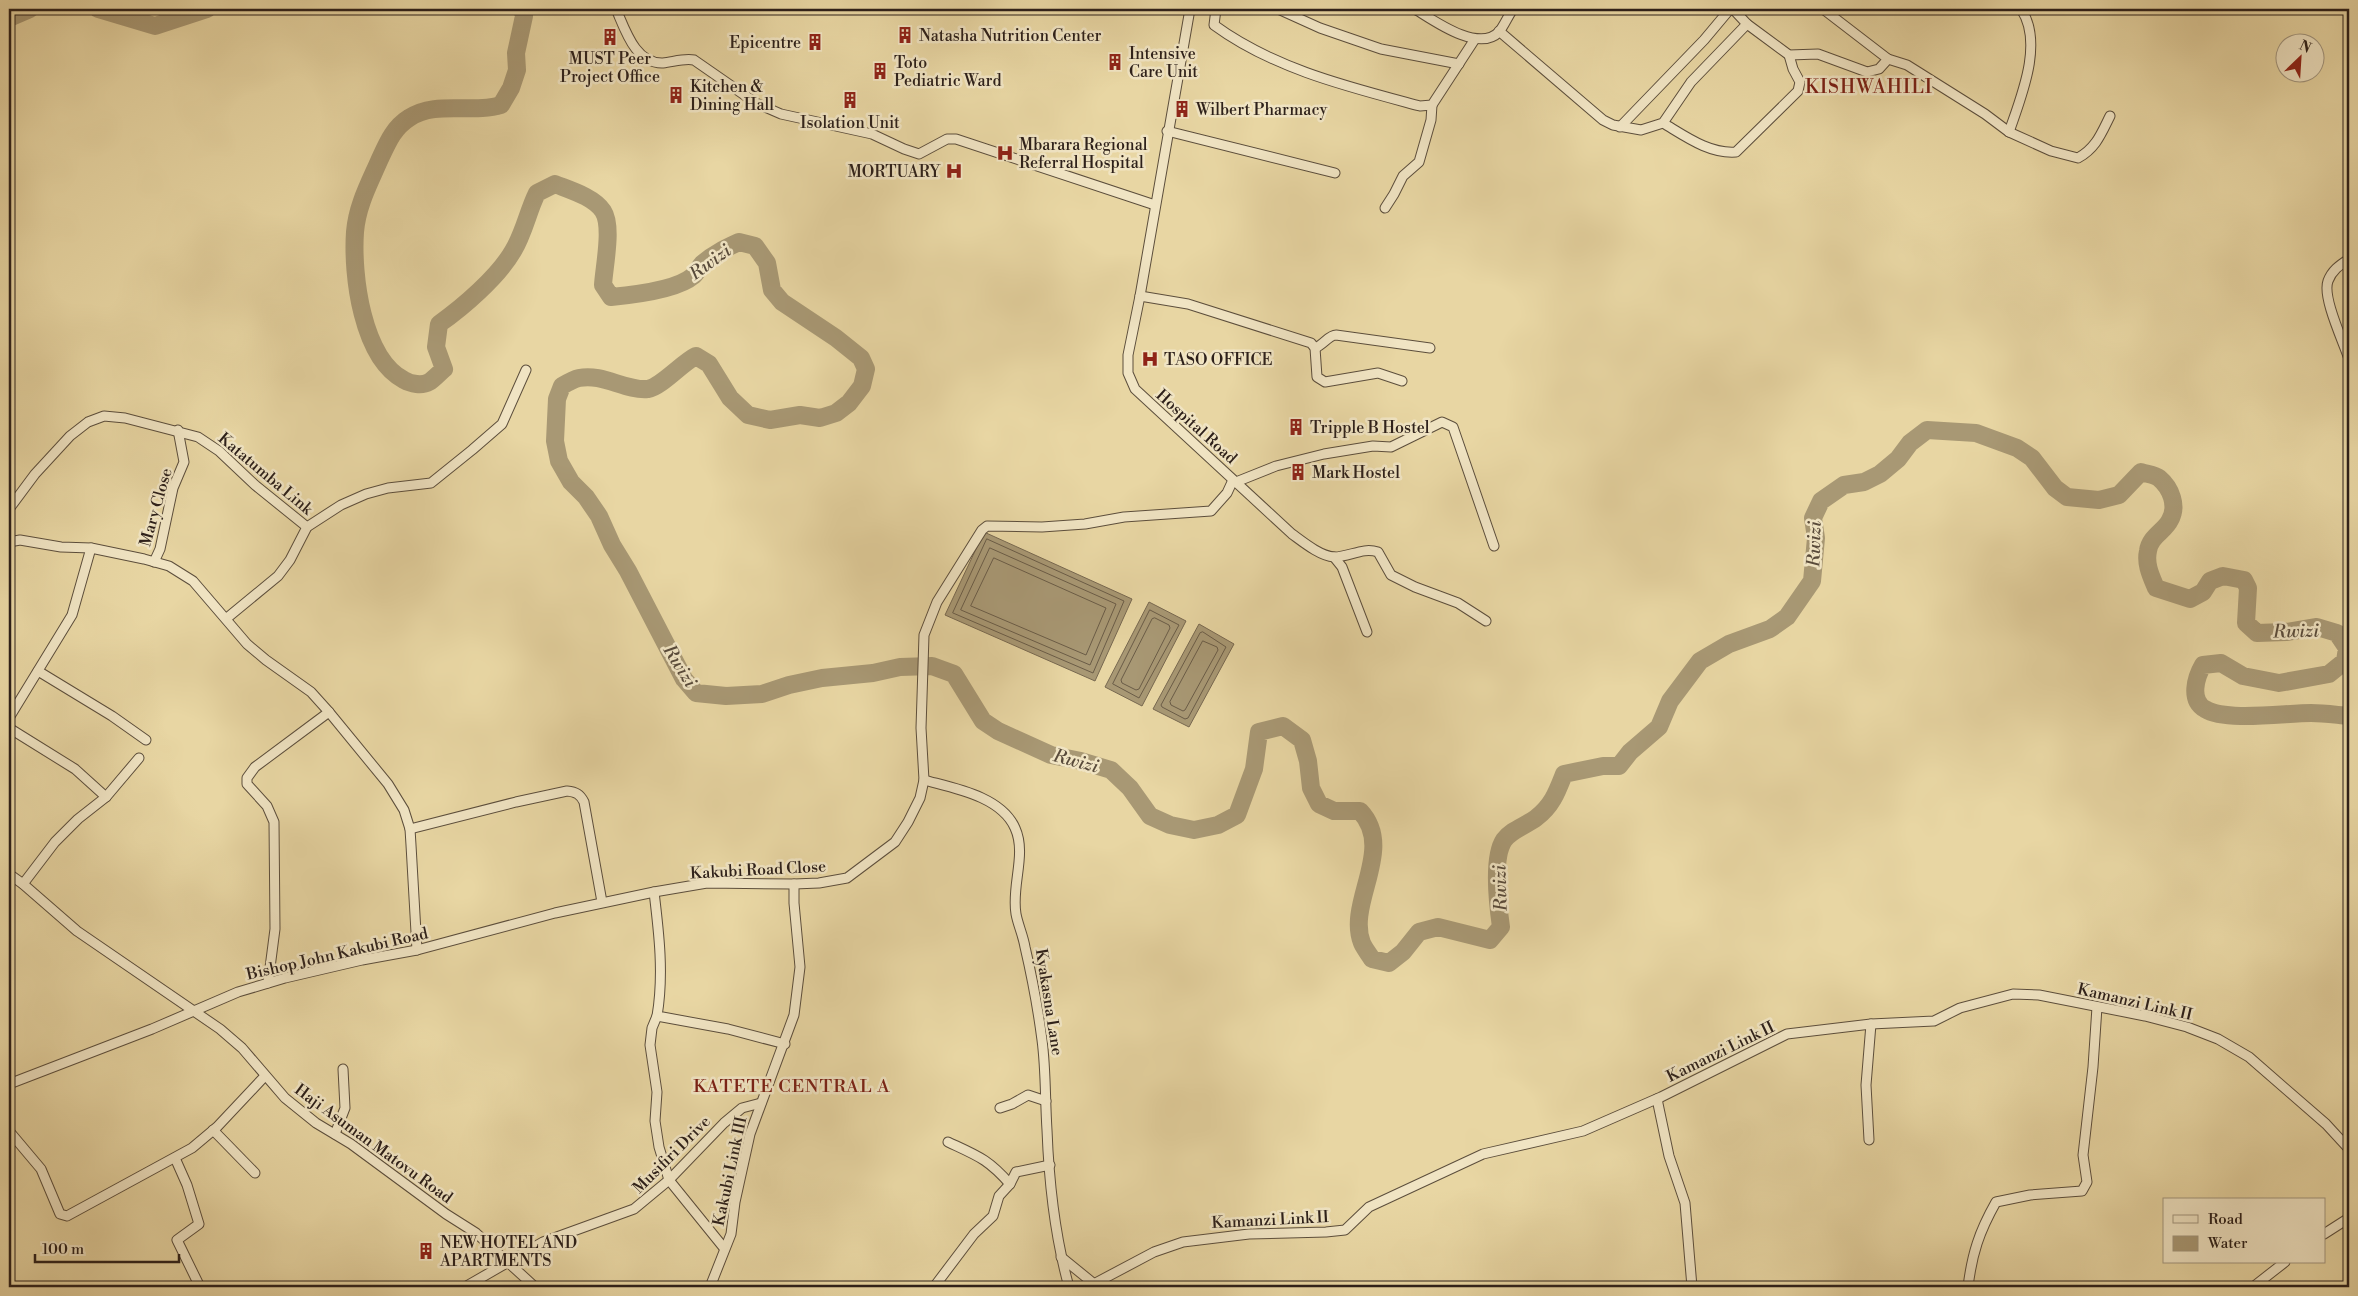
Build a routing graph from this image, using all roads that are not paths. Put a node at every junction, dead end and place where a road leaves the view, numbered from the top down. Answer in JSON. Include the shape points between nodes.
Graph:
{"nodes":[{"id":1,"x":616,"y":9,"type":"edge"},
{"id":2,"x":1190,"y":9,"type":"edge"},
{"id":3,"x":1216,"y":9,"type":"edge"},
{"id":4,"x":1278,"y":9,"type":"edge"},
{"id":5,"x":1415,"y":9,"type":"edge"},
{"id":6,"x":1512,"y":9,"type":"edge"},
{"id":7,"x":1732,"y":9,"type":"edge"},
{"id":8,"x":1823,"y":9,"type":"edge"},
{"id":9,"x":2021,"y":9,"type":"edge"},
{"id":10,"x":1747,"y":24,"type":"junction"},
{"id":11,"x":1499,"y":31,"type":"junction"},
{"id":12,"x":1475,"y":39,"type":"junction"},
{"id":13,"x":1789,"y":55,"type":"junction"},
{"id":14,"x":1888,"y":59,"type":"junction"},
{"id":15,"x":1459,"y":64,"type":"junction"},
{"id":16,"x":1432,"y":106,"type":"junction"},
{"id":17,"x":2110,"y":116,"type":"dead end"},
{"id":18,"x":1663,"y":123,"type":"junction"},
{"id":19,"x":1620,"y":127,"type":"junction"},
{"id":20,"x":1168,"y":131,"type":"junction"},
{"id":21,"x":2009,"y":132,"type":"junction"},
{"id":22,"x":1335,"y":172,"type":"dead end"},
{"id":23,"x":1155,"y":205,"type":"junction"},
{"id":24,"x":1385,"y":208,"type":"dead end"},
{"id":25,"x":2349,"y":259,"type":"edge"},
{"id":26,"x":1140,"y":296,"type":"junction"},
{"id":27,"x":1315,"y":348,"type":"junction"},
{"id":28,"x":1430,"y":348,"type":"dead end"},
{"id":29,"x":2349,"y":359,"type":"edge"},
{"id":30,"x":526,"y":370,"type":"dead end"},
{"id":31,"x":1402,"y":381,"type":"dead end"},
{"id":32,"x":178,"y":430,"type":"junction"},
{"id":33,"x":1235,"y":481,"type":"junction"},
{"id":34,"x":9,"y":509,"type":"edge"},
{"id":35,"x":307,"y":528,"type":"junction"},
{"id":36,"x":9,"y":542,"type":"edge"},
{"id":37,"x":1494,"y":546,"type":"dead end"},
{"id":38,"x":91,"y":548,"type":"junction"},
{"id":39,"x":1334,"y":557,"type":"junction"},
{"id":40,"x":154,"y":562,"type":"junction"},
{"id":41,"x":227,"y":618,"type":"junction"},
{"id":42,"x":1486,"y":621,"type":"dead end"},
{"id":43,"x":1368,"y":632,"type":"dead end"},
{"id":44,"x":38,"y":671,"type":"junction"},
{"id":45,"x":329,"y":712,"type":"junction"},
{"id":46,"x":9,"y":718,"type":"edge"},
{"id":47,"x":9,"y":728,"type":"edge"},
{"id":48,"x":146,"y":740,"type":"dead end"},
{"id":49,"x":139,"y":758,"type":"dead end"},
{"id":50,"x":924,"y":780,"type":"junction"},
{"id":51,"x":106,"y":797,"type":"junction"},
{"id":52,"x":410,"y":829,"type":"junction"},
{"id":53,"x":9,"y":874,"type":"edge"},
{"id":54,"x":24,"y":884,"type":"junction"},
{"id":55,"x":794,"y":884,"type":"junction"},
{"id":56,"x":654,"y":892,"type":"junction"},
{"id":57,"x":602,"y":902,"type":"junction"},
{"id":58,"x":418,"y":950,"type":"junction"},
{"id":59,"x":268,"y":983,"type":"junction"},
{"id":60,"x":2097,"y":1007,"type":"junction"},
{"id":61,"x":191,"y":1011,"type":"junction"},
{"id":62,"x":657,"y":1016,"type":"junction"},
{"id":63,"x":1871,"y":1024,"type":"junction"},
{"id":64,"x":785,"y":1044,"type":"junction"},
{"id":65,"x":343,"y":1069,"type":"dead end"},
{"id":66,"x":264,"y":1077,"type":"junction"},
{"id":67,"x":9,"y":1084,"type":"edge"},
{"id":68,"x":1657,"y":1099,"type":"junction"},
{"id":69,"x":1046,"y":1101,"type":"junction"},
{"id":70,"x":761,"y":1103,"type":"junction"},
{"id":71,"x":1000,"y":1108,"type":"dead end"},
{"id":72,"x":213,"y":1130,"type":"junction"},
{"id":73,"x":9,"y":1131,"type":"edge"},
{"id":74,"x":335,"y":1134,"type":"junction"},
{"id":75,"x":1869,"y":1140,"type":"dead end"},
{"id":76,"x":948,"y":1142,"type":"dead end"},
{"id":77,"x":2349,"y":1149,"type":"edge"},
{"id":78,"x":175,"y":1158,"type":"junction"},
{"id":79,"x":1050,"y":1164,"type":"junction"},
{"id":80,"x":255,"y":1173,"type":"dead end"},
{"id":81,"x":669,"y":1180,"type":"junction"},
{"id":82,"x":1010,"y":1184,"type":"junction"},
{"id":83,"x":2349,"y":1218,"type":"edge"},
{"id":84,"x":2326,"y":1233,"type":"edge"},
{"id":85,"x":724,"y":1248,"type":"junction"},
{"id":86,"x":1061,"y":1257,"type":"junction"},
{"id":87,"x":510,"y":1262,"type":"junction"},
{"id":88,"x":2282,"y":1264,"type":"edge"},
{"id":89,"x":1091,"y":1285,"type":"edge"},
{"id":90,"x":200,"y":1287,"type":"edge"},
{"id":91,"x":465,"y":1287,"type":"edge"},
{"id":92,"x":535,"y":1287,"type":"edge"},
{"id":93,"x":710,"y":1287,"type":"edge"},
{"id":94,"x":934,"y":1287,"type":"edge"},
{"id":95,"x":1069,"y":1287,"type":"edge"},
{"id":96,"x":1692,"y":1287,"type":"edge"},
{"id":97,"x":1968,"y":1287,"type":"edge"},
{"id":98,"x":2253,"y":1287,"type":"edge"}],
"edges":[{"from":1,"to":23,"type":"street","via":[[633,45],[646,59],[661,63],[694,60],[756,103],[781,114],[872,134],[920,154],[948,139],[956,139]]},
{"from":2,"to":20,"type":"street","name":"Hospital Road"},
{"from":3,"to":16,"type":"street","via":[[1214,25],[1268,57],[1335,84],[1420,106]]},
{"from":4,"to":15,"type":"street","via":[[1320,28],[1381,49]]},
{"from":5,"to":12,"type":"street","via":[[1448,29]]},
{"from":6,"to":11,"type":"street"},
{"from":7,"to":10,"type":"street"},
{"from":7,"to":19,"type":"street"},
{"from":8,"to":14,"type":"street"},
{"from":9,"to":21,"type":"street","via":[[2028,31],[2031,59]]},
{"from":10,"to":13,"type":"street"},
{"from":10,"to":18,"type":"street","via":[[1691,82]]},
{"from":11,"to":12,"type":"street","via":[[1491,37]]},
{"from":11,"to":19,"type":"street","via":[[1603,120]]},
{"from":12,"to":15,"type":"street"},
{"from":13,"to":14,"type":"street","via":[[1818,54],[1867,72],[1879,69]]},
{"from":13,"to":18,"type":"street","via":[[1792,69],[1800,82],[1798,91],[1736,152],[1723,153],[1708,148]]},
{"from":14,"to":21,"type":"street","via":[[1907,65]]},
{"from":15,"to":16,"type":"street"},
{"from":16,"to":24,"type":"street","via":[[1419,162],[1403,176]]},
{"from":17,"to":21,"type":"street","via":[[2097,144],[2078,158],[2051,151]]},
{"from":18,"to":19,"type":"street","via":[[1640,130]]},
{"from":20,"to":22,"type":"street"},
{"from":20,"to":23,"type":"street","name":"Hospital Road"},
{"from":23,"to":26,"type":"street","name":"Hospital Road"},
{"from":25,"to":29,"type":"street","via":[[2334,270],[2327,294]]},
{"from":26,"to":27,"type":"street","via":[[1188,304],[1311,343]]},
{"from":26,"to":33,"type":"street","name":"Hospital Road","via":[[1128,355],[1128,373],[1135,389]]},
{"from":27,"to":28,"type":"street","via":[[1324,345],[1332,335]]},
{"from":27,"to":31,"type":"street","via":[[1317,377],[1325,382],[1378,373]]},
{"from":30,"to":35,"type":"street","via":[[502,424],[431,483],[366,494],[341,505]]},
{"from":32,"to":34,"type":"street","name":"Katatumba Link","via":[[104,416],[88,422],[70,436],[35,474]]},
{"from":32,"to":35,"type":"street","name":"Katatumba Link","via":[[198,437],[219,451]]},
{"from":32,"to":40,"type":"street","name":"Mary Close","via":[[184,462],[173,488],[160,549]]},
{"from":33,"to":37,"type":"street","via":[[1324,454],[1391,446],[1442,422],[1453,427]]},
{"from":33,"to":39,"type":"street","name":"Hospital Road","via":[[1292,534],[1313,549]]},
{"from":33,"to":50,"type":"street","name":"Kakubi Road Close","via":[[1219,504],[1202,513],[1124,517],[1042,527],[987,526],[982,530],[937,602],[924,635],[920,728]]},
{"from":35,"to":41,"type":"street","via":[[278,576]]},
{"from":36,"to":38,"type":"street","via":[[20,540]]},
{"from":38,"to":40,"type":"street"},
{"from":38,"to":44,"type":"street","via":[[72,615]]},
{"from":39,"to":42,"type":"street","via":[[1360,551],[1378,552],[1391,575],[1458,603]]},
{"from":39,"to":43,"type":"street","via":[[1342,567]]},
{"from":40,"to":41,"type":"street","via":[[169,566],[193,581]]},
{"from":41,"to":45,"type":"street","via":[[247,644],[311,692]]},
{"from":44,"to":46,"type":"street"},
{"from":44,"to":48,"type":"street"},
{"from":45,"to":52,"type":"street","via":[[388,784],[404,810]]},
{"from":45,"to":59,"type":"street","via":[[255,767],[247,778],[246,784],[267,806],[274,822],[276,929]]},
{"from":47,"to":51,"type":"street","via":[[74,769]]},
{"from":49,"to":51,"type":"street"},
{"from":50,"to":55,"type":"street","name":"Kakubi Road Close","via":[[920,798],[908,822],[895,842],[878,857],[846,878]]},
{"from":50,"to":69,"type":"street","name":"Kyakasna Lane","via":[[990,802],[1006,814],[1015,827],[1020,847],[1015,885],[1016,913],[1042,1038]]},
{"from":51,"to":54,"type":"street","via":[[55,842]]},
{"from":52,"to":57,"type":"street","via":[[516,802],[575,792],[584,802]]},
{"from":52,"to":58,"type":"street"},
{"from":53,"to":54,"type":"street","name":"Haji Asuman Matovu Road"},
{"from":54,"to":61,"type":"street","name":"Haji Asuman Matovu Road","via":[[78,932]]},
{"from":55,"to":56,"type":"street","name":"Kakubi Road Close","via":[[707,883]]},
{"from":55,"to":64,"type":"street","name":"Kakubi Link III","via":[[800,967],[794,1015]]},
{"from":56,"to":57,"type":"street","name":"Bishop John Kakubi Road"},
{"from":56,"to":62,"type":"street","via":[[661,952]]},
{"from":57,"to":58,"type":"street","name":"Bishop John Kakubi Road"},
{"from":58,"to":59,"type":"street","name":"Bishop John Kakubi Road"},
{"from":59,"to":61,"type":"street","name":"Bishop John Kakubi Road"},
{"from":60,"to":63,"type":"street","name":"Kamanzi Link II","via":[[2039,995],[2014,994],[1960,1008],[1934,1021]]},
{"from":60,"to":77,"type":"street","name":"Kamanzi Link II","via":[[2187,1027],[2218,1039],[2249,1057],[2326,1124]]},
{"from":60,"to":97,"type":"street","via":[[2083,1155],[2087,1182],[2082,1191],[2074,1193],[2030,1195],[1996,1202],[1972,1255]]},
{"from":61,"to":66,"type":"street","name":"Haji Asuman Matovu Road","via":[[242,1048]]},
{"from":61,"to":67,"type":"street","name":"Bishop John Kakubi Road"},
{"from":62,"to":64,"type":"street","via":[[712,1025]]},
{"from":62,"to":81,"type":"street","via":[[650,1045],[657,1092],[659,1147]]},
{"from":63,"to":68,"type":"street","name":"Kamanzi Link II","via":[[1787,1034]]},
{"from":63,"to":75,"type":"street","via":[[1866,1084]]},
{"from":64,"to":70,"type":"street","name":"Kakubi Link III"},
{"from":65,"to":74,"type":"street","via":[[344,1108]]},
{"from":66,"to":72,"type":"street"},
{"from":66,"to":74,"type":"street","name":"Haji Asuman Matovu Road","via":[[316,1123]]},
{"from":68,"to":89,"type":"street","name":"Kamanzi Link II","via":[[1583,1131],[1483,1154],[1369,1207],[1345,1230],[1249,1234],[1183,1242],[1154,1252]]},
{"from":68,"to":96,"type":"street","via":[[1669,1156],[1685,1203]]},
{"from":69,"to":71,"type":"street","via":[[1028,1095]]},
{"from":69,"to":79,"type":"street","name":"Kyakasna Lane"},
{"from":70,"to":81,"type":"street","name":"Musifiri Drive","via":[[742,1108],[724,1123]]},
{"from":70,"to":85,"type":"street","name":"Kakubi Link III","via":[[742,1166],[732,1234]]},
{"from":72,"to":78,"type":"street"},
{"from":72,"to":80,"type":"street"},
{"from":73,"to":78,"type":"street","via":[[41,1170],[60,1214],[67,1216]]},
{"from":74,"to":87,"type":"street","name":"Haji Asuman Matovu Road","via":[[476,1233]]},
{"from":76,"to":82,"type":"street","via":[[984,1159]]},
{"from":78,"to":90,"type":"street","via":[[198,1224],[177,1240]]},
{"from":79,"to":82,"type":"street","via":[[1016,1172]]},
{"from":79,"to":86,"type":"street","name":"Kyakasna Lane"},
{"from":81,"to":85,"type":"street"},
{"from":81,"to":87,"type":"street","name":"Musifiri Drive","via":[[634,1210],[543,1242]]},
{"from":82,"to":94,"type":"street","via":[[999,1196],[993,1216],[974,1234]]},
{"from":83,"to":84,"type":"street"},
{"from":85,"to":93,"type":"street","name":"Kakubi Link III"},
{"from":86,"to":89,"type":"street"},
{"from":86,"to":95,"type":"street","name":"Kyakasna Lane"},
{"from":87,"to":91,"type":"street","name":"Musifiri Drive"},
{"from":87,"to":92,"type":"street","name":"Haji Asuman Matovu Road"},
{"from":88,"to":98,"type":"street"}]}
